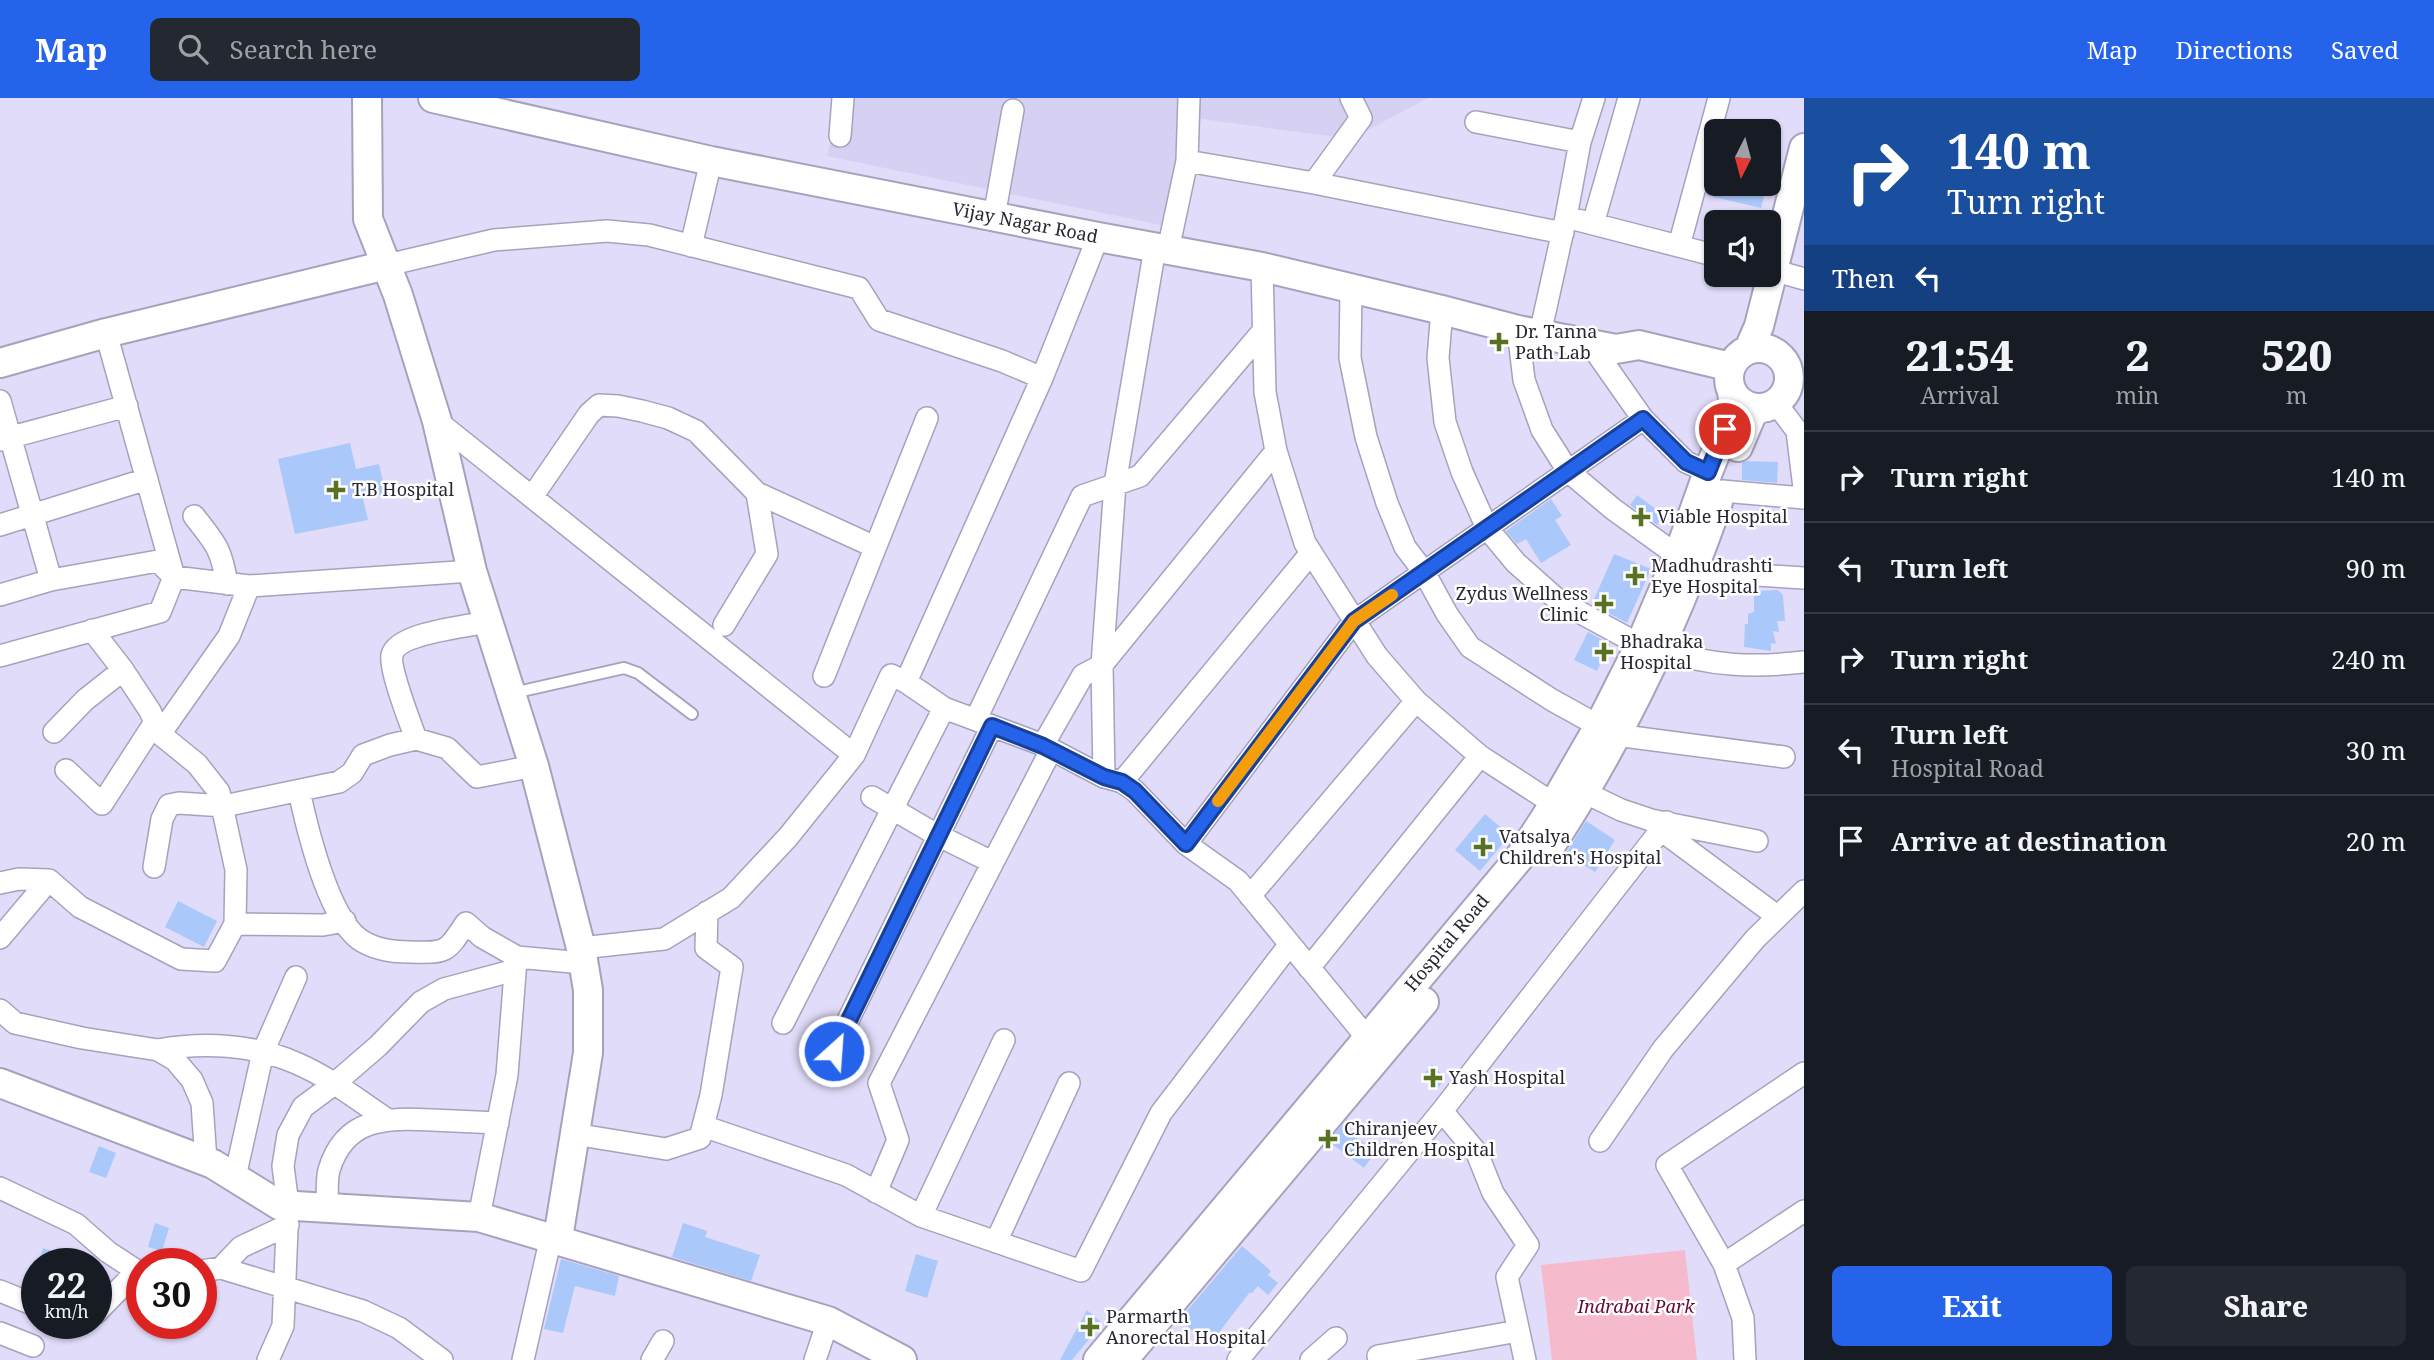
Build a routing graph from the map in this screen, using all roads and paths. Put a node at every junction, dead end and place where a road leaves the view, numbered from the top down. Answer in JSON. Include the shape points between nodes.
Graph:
{"nodes":[{"id":1,"x":367,"y":98,"type":"edge"},
{"id":2,"x":433,"y":98,"type":"edge"},
{"id":3,"x":843,"y":98,"type":"edge"},
{"id":4,"x":1189,"y":98,"type":"edge"},
{"id":5,"x":1351,"y":98,"type":"edge"},
{"id":6,"x":1594,"y":98,"type":"edge"},
{"id":7,"x":1629,"y":98,"type":"edge"},
{"id":8,"x":1719,"y":98,"type":"edge"},
{"id":9,"x":1013,"y":110,"type":"dead end"},
{"id":10,"x":1476,"y":122,"type":"dead end"},
{"id":11,"x":840,"y":136,"type":"dead end"},
{"id":12,"x":1580,"y":142,"type":"junction"},
{"id":13,"x":1804,"y":148,"type":"edge"},
{"id":14,"x":711,"y":160,"type":"junction"},
{"id":15,"x":1187,"y":161,"type":"junction"},
{"id":16,"x":1314,"y":183,"type":"junction"},
{"id":17,"x":1804,"y":200,"type":"edge"},
{"id":18,"x":994,"y":217,"type":"junction"},
{"id":19,"x":1593,"y":224,"type":"junction"},
{"id":20,"x":1565,"y":225,"type":"junction"},
{"id":21,"x":1098,"y":237,"type":"junction"},
{"id":22,"x":691,"y":246,"type":"junction"},
{"id":23,"x":1679,"y":246,"type":"junction"},
{"id":24,"x":1162,"y":249,"type":"junction"},
{"id":25,"x":1704,"y":253,"type":"edge"},
{"id":26,"x":387,"y":265,"type":"junction"},
{"id":27,"x":1262,"y":267,"type":"junction"},
{"id":28,"x":1783,"y":273,"type":"edge"},
{"id":29,"x":1351,"y":289,"type":"junction"},
{"id":30,"x":1442,"y":310,"type":"junction"},
{"id":31,"x":1263,"y":331,"type":"junction"},
{"id":32,"x":1529,"y":332,"type":"junction"},
{"id":33,"x":106,"y":333,"type":"junction"},
{"id":34,"x":1604,"y":347,"type":"junction"},
{"id":35,"x":0,"y":363,"type":"edge"},
{"id":36,"x":1758,"y":370,"type":"edge"},
{"id":37,"x":1042,"y":379,"type":"junction"},
{"id":38,"x":0,"y":401,"type":"edge"},
{"id":39,"x":1804,"y":401,"type":"edge"},
{"id":40,"x":1768,"y":405,"type":"junction"},
{"id":41,"x":127,"y":406,"type":"junction"},
{"id":42,"x":927,"y":418,"type":"dead end"},
{"id":43,"x":1643,"y":419,"type":"junction"},
{"id":44,"x":437,"y":421,"type":"junction"},
{"id":45,"x":5,"y":439,"type":"edge"},
{"id":46,"x":1276,"y":451,"type":"junction"},
{"id":47,"x":1568,"y":471,"type":"junction"},
{"id":48,"x":147,"y":480,"type":"junction"},
{"id":49,"x":1715,"y":481,"type":"junction"},
{"id":50,"x":1115,"y":484,"type":"junction"},
{"id":51,"x":1804,"y":488,"type":"edge"},
{"id":52,"x":757,"y":493,"type":"junction"},
{"id":53,"x":532,"y":497,"type":"junction"},
{"id":54,"x":1804,"y":498,"type":"edge"},
{"id":55,"x":33,"y":516,"type":"junction"},
{"id":56,"x":194,"y":516,"type":"dead end"},
{"id":57,"x":0,"y":524,"type":"edge"},
{"id":58,"x":1487,"y":528,"type":"junction"},
{"id":59,"x":875,"y":547,"type":"junction"},
{"id":60,"x":1311,"y":552,"type":"junction"},
{"id":61,"x":1686,"y":564,"type":"junction"},
{"id":62,"x":472,"y":571,"type":"junction"},
{"id":63,"x":1424,"y":572,"type":"junction"},
{"id":64,"x":174,"y":578,"type":"junction"},
{"id":65,"x":1804,"y":578,"type":"edge"},
{"id":66,"x":51,"y":580,"type":"junction"},
{"id":67,"x":227,"y":584,"type":"junction"},
{"id":68,"x":248,"y":586,"type":"junction"},
{"id":69,"x":0,"y":594,"type":"edge"},
{"id":70,"x":1354,"y":621,"type":"junction"},
{"id":71,"x":488,"y":622,"type":"junction"},
{"id":72,"x":723,"y":625,"type":"dead end"},
{"id":73,"x":92,"y":630,"type":"junction"},
{"id":74,"x":1650,"y":647,"type":"junction"},
{"id":75,"x":0,"y":656,"type":"edge"},
{"id":76,"x":1804,"y":662,"type":"edge"},
{"id":77,"x":1102,"y":665,"type":"junction"},
{"id":78,"x":123,"y":670,"type":"junction"},
{"id":79,"x":824,"y":676,"type":"dead end"},
{"id":80,"x":906,"y":682,"type":"junction"},
{"id":81,"x":511,"y":694,"type":"junction"},
{"id":82,"x":1416,"y":701,"type":"junction"},
{"id":83,"x":944,"y":708,"type":"junction"},
{"id":84,"x":692,"y":714,"type":"dead end"},
{"id":85,"x":984,"y":722,"type":"junction"},
{"id":86,"x":158,"y":728,"type":"junction"},
{"id":87,"x":1607,"y":730,"type":"junction"},
{"id":88,"x":54,"y":732,"type":"dead end"},
{"id":89,"x":416,"y":739,"type":"junction"},
{"id":90,"x":1047,"y":748,"type":"junction"},
{"id":91,"x":854,"y":755,"type":"junction"},
{"id":92,"x":1480,"y":756,"type":"junction"},
{"id":93,"x":1784,"y":757,"type":"dead end"},
{"id":94,"x":534,"y":766,"type":"junction"},
{"id":95,"x":66,"y":770,"type":"dead end"},
{"id":96,"x":1113,"y":779,"type":"junction"},
{"id":97,"x":299,"y":791,"type":"junction"},
{"id":98,"x":1586,"y":793,"type":"junction"},
{"id":99,"x":872,"y":797,"type":"dead end"},
{"id":100,"x":1554,"y":804,"type":"junction"},
{"id":101,"x":223,"y":806,"type":"junction"},
{"id":102,"x":892,"y":809,"type":"junction"},
{"id":103,"x":1664,"y":826,"type":"junction"},
{"id":104,"x":937,"y":835,"type":"junction"},
{"id":105,"x":1757,"y":841,"type":"dead end"},
{"id":106,"x":1186,"y":844,"type":"junction"},
{"id":107,"x":992,"y":862,"type":"junction"},
{"id":108,"x":154,"y":866,"type":"dead end"},
{"id":109,"x":49,"y":880,"type":"junction"},
{"id":110,"x":0,"y":883,"type":"edge"},
{"id":111,"x":1804,"y":891,"type":"edge"},
{"id":112,"x":1251,"y":896,"type":"junction"},
{"id":113,"x":707,"y":912,"type":"junction"},
{"id":114,"x":1777,"y":916,"type":"junction"},
{"id":115,"x":345,"y":922,"type":"junction"},
{"id":116,"x":235,"y":924,"type":"junction"},
{"id":117,"x":0,"y":938,"type":"edge"},
{"id":118,"x":1290,"y":944,"type":"junction"},
{"id":119,"x":582,"y":955,"type":"junction"},
{"id":120,"x":516,"y":964,"type":"junction"},
{"id":121,"x":1310,"y":968,"type":"junction"},
{"id":122,"x":296,"y":977,"type":"dead end"},
{"id":123,"x":0,"y":1010,"type":"edge"},
{"id":124,"x":783,"y":1023,"type":"dead end"},
{"id":125,"x":1368,"y":1038,"type":"junction"},
{"id":126,"x":1004,"y":1040,"type":"dead end"},
{"id":127,"x":158,"y":1050,"type":"junction"},
{"id":128,"x":834,"y":1051,"type":"dead end"},
{"id":129,"x":263,"y":1052,"type":"junction"},
{"id":130,"x":1804,"y":1073,"type":"edge"},
{"id":131,"x":0,"y":1083,"type":"edge"},
{"id":132,"x":1069,"y":1083,"type":"dead end"},
{"id":133,"x":334,"y":1084,"type":"junction"},
{"id":134,"x":1442,"y":1111,"type":"junction"},
{"id":135,"x":388,"y":1120,"type":"junction"},
{"id":136,"x":498,"y":1123,"type":"junction"},
{"id":137,"x":704,"y":1126,"type":"junction"},
{"id":138,"x":574,"y":1134,"type":"junction"},
{"id":139,"x":1600,"y":1141,"type":"dead end"},
{"id":140,"x":206,"y":1161,"type":"junction"},
{"id":141,"x":235,"y":1177,"type":"junction"},
{"id":142,"x":0,"y":1188,"type":"edge"},
{"id":143,"x":876,"y":1192,"type":"junction"},
{"id":144,"x":327,"y":1208,"type":"junction"},
{"id":145,"x":1804,"y":1211,"type":"edge"},
{"id":146,"x":288,"y":1215,"type":"junction"},
{"id":147,"x":479,"y":1216,"type":"junction"},
{"id":148,"x":921,"y":1216,"type":"junction"},
{"id":149,"x":554,"y":1238,"type":"junction"},
{"id":150,"x":996,"y":1242,"type":"junction"},
{"id":151,"x":126,"y":1263,"type":"edge"},
{"id":152,"x":1724,"y":1264,"type":"junction"},
{"id":153,"x":217,"y":1265,"type":"edge"},
{"id":154,"x":217,"y":1271,"type":"edge"},
{"id":155,"x":126,"y":1284,"type":"edge"},
{"id":156,"x":285,"y":1288,"type":"junction"},
{"id":157,"x":0,"y":1292,"type":"edge"},
{"id":158,"x":112,"y":1297,"type":"edge"},
{"id":159,"x":21,"y":1300,"type":"edge"},
{"id":160,"x":828,"y":1321,"type":"junction"},
{"id":161,"x":1518,"y":1331,"type":"junction"},
{"id":162,"x":0,"y":1333,"type":"edge"},
{"id":163,"x":1336,"y":1338,"type":"dead end"},
{"id":164,"x":663,"y":1341,"type":"dead end"},
{"id":165,"x":33,"y":1346,"type":"dead end"},
{"id":166,"x":1378,"y":1356,"type":"dead end"},
{"id":167,"x":268,"y":1360,"type":"edge"},
{"id":168,"x":442,"y":1360,"type":"edge"},
{"id":169,"x":523,"y":1360,"type":"edge"},
{"id":170,"x":652,"y":1360,"type":"edge"},
{"id":171,"x":815,"y":1360,"type":"edge"},
{"id":172,"x":902,"y":1360,"type":"edge"},
{"id":173,"x":1098,"y":1360,"type":"edge"},
{"id":174,"x":1124,"y":1360,"type":"edge"},
{"id":175,"x":1238,"y":1360,"type":"edge"},
{"id":176,"x":1311,"y":1360,"type":"edge"},
{"id":177,"x":1525,"y":1360,"type":"edge"},
{"id":178,"x":1745,"y":1360,"type":"edge"}],
"edges":[{"from":1,"to":26,"type":"street","via":[[368,219]]},
{"from":2,"to":14,"type":"street","name":"Vijay Nagar Road"},
{"from":3,"to":11,"type":"street"},
{"from":4,"to":15,"type":"street"},
{"from":5,"to":16,"type":"street","via":[[1361,118]]},
{"from":6,"to":12,"type":"street"},
{"from":7,"to":19,"type":"street"},
{"from":8,"to":23,"type":"street"},
{"from":9,"to":18,"type":"street"},
{"from":10,"to":12,"type":"street"},
{"from":12,"to":20,"type":"street"},
{"from":13,"to":28,"type":"street","name":"Hospital Road"},
{"from":14,"to":18,"type":"street","name":"Vijay Nagar Road"},
{"from":14,"to":22,"type":"street"},
{"from":15,"to":16,"type":"street"},
{"from":15,"to":24,"type":"street"},
{"from":16,"to":20,"type":"street"},
{"from":17,"to":28,"type":"street","name":"Hospital Road"},
{"from":18,"to":21,"type":"street","name":"Vijay Nagar Road"},
{"from":19,"to":20,"type":"street"},
{"from":19,"to":23,"type":"street"},
{"from":20,"to":32,"type":"street"},
{"from":21,"to":24,"type":"street","name":"Vijay Nagar Road"},
{"from":21,"to":37,"type":"street"},
{"from":22,"to":26,"type":"street","via":[[607,231],[494,240]]},
{"from":22,"to":37,"type":"street","via":[[859,288],[879,320]]},
{"from":23,"to":25,"type":"street"},
{"from":24,"to":27,"type":"street","name":"Vijay Nagar Road"},
{"from":24,"to":50,"type":"street"},
{"from":26,"to":33,"type":"street"},
{"from":26,"to":44,"type":"street"},
{"from":27,"to":29,"type":"street","name":"Vijay Nagar Road"},
{"from":27,"to":31,"type":"street"},
{"from":28,"to":36,"type":"street","name":"Hospital Road","via":[[1759,326]]},
{"from":29,"to":30,"type":"street","name":"Vijay Nagar Road"},
{"from":29,"to":63,"type":"street","via":[[1350,358],[1366,437],[1405,547]]},
{"from":30,"to":32,"type":"street","name":"Vijay Nagar Road"},
{"from":30,"to":58,"type":"street","via":[[1438,358],[1445,422]]},
{"from":31,"to":46,"type":"street","via":[[1265,392]]},
{"from":31,"to":50,"type":"street","via":[[1140,476]]},
{"from":32,"to":34,"type":"street","name":"Vijay Nagar Road"},
{"from":32,"to":47,"type":"street","via":[[1524,380],[1542,430]]},
{"from":33,"to":35,"type":"street"},
{"from":33,"to":41,"type":"street"},
{"from":34,"to":36,"type":"street","name":"Vijay Nagar Road","via":[[1633,362]]},
{"from":34,"to":43,"type":"street"},
{"from":36,"to":40,"type":"street","name":"Hospital Road","via":[[1787,389]]},
{"from":36,"to":40,"type":"street","name":"Vijay Nagar Road","via":[[1743,404]]},
{"from":36,"to":49,"type":"street","name":"Hospital Road","via":[[1734,407]]},
{"from":37,"to":80,"type":"street"},
{"from":38,"to":45,"type":"street"},
{"from":39,"to":40,"type":"street"},
{"from":40,"to":49,"type":"street","name":"Hospital Road","via":[[1752,414]]},
{"from":40,"to":51,"type":"street","via":[[1797,431]]},
{"from":41,"to":45,"type":"street"},
{"from":41,"to":48,"type":"street"},
{"from":42,"to":59,"type":"street"},
{"from":43,"to":47,"type":"street"},
{"from":43,"to":49,"type":"street","via":[[1686,462]]},
{"from":44,"to":53,"type":"street"},
{"from":44,"to":62,"type":"street"},
{"from":45,"to":55,"type":"street"},
{"from":46,"to":60,"type":"street"},
{"from":46,"to":77,"type":"street"},
{"from":47,"to":58,"type":"street"},
{"from":47,"to":61,"type":"street"},
{"from":48,"to":55,"type":"street"},
{"from":48,"to":64,"type":"street"},
{"from":49,"to":54,"type":"street"},
{"from":49,"to":61,"type":"street","name":"Hospital Road"},
{"from":50,"to":77,"type":"street"},
{"from":50,"to":85,"type":"street","via":[[1082,496]]},
{"from":52,"to":53,"type":"street","via":[[696,431],[655,415],[599,405]]},
{"from":52,"to":59,"type":"street"},
{"from":52,"to":72,"type":"street","via":[[767,555]]},
{"from":53,"to":91,"type":"street"},
{"from":55,"to":57,"type":"street"},
{"from":55,"to":66,"type":"street"},
{"from":56,"to":67,"type":"street","via":[[219,548]]},
{"from":58,"to":63,"type":"street"},
{"from":58,"to":74,"type":"street","via":[[1516,563],[1559,601]]},
{"from":59,"to":79,"type":"street"},
{"from":60,"to":70,"type":"street"},
{"from":60,"to":96,"type":"street"},
{"from":61,"to":65,"type":"street"},
{"from":61,"to":74,"type":"street","name":"Hospital Road"},
{"from":62,"to":68,"type":"street"},
{"from":62,"to":71,"type":"street"},
{"from":63,"to":70,"type":"street"},
{"from":63,"to":87,"type":"street","via":[[1470,647]]},
{"from":64,"to":66,"type":"street","via":[[158,561]]},
{"from":64,"to":67,"type":"street"},
{"from":64,"to":73,"type":"street","via":[[160,612]]},
{"from":66,"to":69,"type":"street"},
{"from":67,"to":68,"type":"street"},
{"from":68,"to":86,"type":"street","via":[[229,636]]},
{"from":70,"to":82,"type":"street"},
{"from":70,"to":106,"type":"street"},
{"from":71,"to":81,"type":"street"},
{"from":71,"to":89,"type":"street","via":[[410,638],[394,649],[395,674]]},
{"from":73,"to":75,"type":"street"},
{"from":73,"to":78,"type":"street"},
{"from":74,"to":76,"type":"street","via":[[1703,662],[1755,667]]},
{"from":74,"to":87,"type":"street","name":"Hospital Road"},
{"from":77,"to":90,"type":"street","via":[[1083,675]]},
{"from":77,"to":96,"type":"street"},
{"from":78,"to":86,"type":"street"},
{"from":78,"to":88,"type":"street"},
{"from":80,"to":83,"type":"street"},
{"from":80,"to":91,"type":"street","via":[[891,675]]},
{"from":81,"to":84,"type":"lane","via":[[624,668],[638,673]]},
{"from":81,"to":94,"type":"street"},
{"from":82,"to":92,"type":"street"},
{"from":82,"to":112,"type":"street"},
{"from":83,"to":85,"type":"street"},
{"from":83,"to":102,"type":"street"},
{"from":85,"to":90,"type":"street"},
{"from":85,"to":104,"type":"street"},
{"from":86,"to":95,"type":"street","via":[[103,804]]},
{"from":86,"to":101,"type":"street","via":[[197,764],[219,792]]},
{"from":87,"to":93,"type":"street"},
{"from":87,"to":98,"type":"street","name":"Hospital Road"},
{"from":87,"to":100,"type":"street","name":"Hospital Road"},
{"from":89,"to":94,"type":"street","via":[[447,748],[477,777]]},
{"from":89,"to":97,"type":"street","via":[[363,755],[352,773],[339,782]]},
{"from":90,"to":96,"type":"street"},
{"from":90,"to":107,"type":"street"},
{"from":91,"to":113,"type":"street","via":[[731,898]]},
{"from":92,"to":100,"type":"street"},
{"from":92,"to":121,"type":"street"},
{"from":94,"to":119,"type":"street"},
{"from":96,"to":106,"type":"street","via":[[1135,791]]},
{"from":97,"to":101,"type":"street"},
{"from":97,"to":115,"type":"street","via":[[313,853]]},
{"from":98,"to":103,"type":"street"},
{"from":98,"to":174,"type":"street","name":"Hospital Road","via":[[1535,869]]},
{"from":99,"to":102,"type":"street"},
{"from":100,"to":125,"type":"street","name":"Hospital Road","via":[[1520,857]]},
{"from":101,"to":108,"type":"street","via":[[169,805]]},
{"from":101,"to":116,"type":"street","via":[[236,870]]},
{"from":102,"to":104,"type":"street"},
{"from":102,"to":124,"type":"street"},
{"from":103,"to":105,"type":"street"},
{"from":103,"to":114,"type":"street"},
{"from":103,"to":134,"type":"street"},
{"from":104,"to":107,"type":"street"},
{"from":104,"to":128,"type":"street"},
{"from":106,"to":112,"type":"street","via":[[1238,881]]},
{"from":107,"to":143,"type":"street","via":[[879,1083],[898,1140]]},
{"from":109,"to":110,"type":"street"},
{"from":109,"to":116,"type":"street","via":[[80,907],[181,958],[215,961]]},
{"from":109,"to":117,"type":"street"},
{"from":111,"to":114,"type":"street"},
{"from":112,"to":118,"type":"street"},
{"from":113,"to":119,"type":"street","via":[[664,939]]},
{"from":113,"to":137,"type":"street","via":[[706,947],[732,967]]},
{"from":114,"to":139,"type":"street","via":[[1663,1049]]},
{"from":115,"to":116,"type":"street"},
{"from":115,"to":120,"type":"street","via":[[359,939],[390,951],[437,953],[450,947],[466,923]]},
{"from":118,"to":121,"type":"street"},
{"from":118,"to":150,"type":"street","via":[[1161,1113],[1082,1271]]},
{"from":119,"to":120,"type":"street"},
{"from":119,"to":138,"type":"street","via":[[588,990],[588,1053]]},
{"from":120,"to":133,"type":"street","via":[[444,989],[421,1002]]},
{"from":120,"to":136,"type":"street","via":[[507,1075]]},
{"from":121,"to":125,"type":"street"},
{"from":122,"to":129,"type":"street"},
{"from":123,"to":127,"type":"street","via":[[15,1023]]},
{"from":125,"to":173,"type":"street","name":"Hospital Road"},
{"from":126,"to":148,"type":"street"},
{"from":127,"to":129,"type":"street","via":[[226,1046]]},
{"from":127,"to":140,"type":"street","via":[[175,1060],[192,1080],[202,1103]]},
{"from":129,"to":133,"type":"street","via":[[296,1063]]},
{"from":129,"to":141,"type":"street"},
{"from":130,"to":152,"type":"street","via":[[1667,1165]]},
{"from":131,"to":140,"type":"street"},
{"from":132,"to":150,"type":"street"},
{"from":133,"to":135,"type":"street"},
{"from":133,"to":146,"type":"street","via":[[303,1107],[288,1135],[283,1166]]},
{"from":134,"to":161,"type":"street","via":[[1477,1153],[1493,1193],[1528,1245],[1507,1277]]},
{"from":134,"to":175,"type":"street"},
{"from":135,"to":136,"type":"street"},
{"from":135,"to":144,"type":"street","via":[[361,1127],[344,1141],[328,1173]]},
{"from":136,"to":147,"type":"street"},
{"from":137,"to":138,"type":"street","via":[[700,1138],[666,1149]]},
{"from":137,"to":143,"type":"street","via":[[846,1175]]},
{"from":138,"to":149,"type":"street"},
{"from":140,"to":141,"type":"street"},
{"from":141,"to":146,"type":"street"},
{"from":142,"to":151,"type":"street","via":[[76,1224]]},
{"from":143,"to":148,"type":"street"},
{"from":144,"to":146,"type":"street"},
{"from":144,"to":147,"type":"street"},
{"from":145,"to":152,"type":"street"},
{"from":146,"to":153,"type":"street"},
{"from":146,"to":156,"type":"street"},
{"from":147,"to":149,"type":"street"},
{"from":148,"to":150,"type":"street"},
{"from":149,"to":160,"type":"street"},
{"from":149,"to":169,"type":"street"},
{"from":152,"to":178,"type":"street","via":[[1743,1318]]},
{"from":154,"to":156,"type":"street"},
{"from":155,"to":158,"type":"street"},
{"from":156,"to":167,"type":"street","via":[[283,1326]]},
{"from":156,"to":168,"type":"street","via":[[363,1311],[398,1328]]},
{"from":157,"to":159,"type":"street"},
{"from":160,"to":171,"type":"street"},
{"from":160,"to":172,"type":"street"},
{"from":161,"to":166,"type":"street"},
{"from":161,"to":177,"type":"street"},
{"from":162,"to":165,"type":"street"},
{"from":163,"to":176,"type":"street"},
{"from":164,"to":170,"type":"street"}]}
